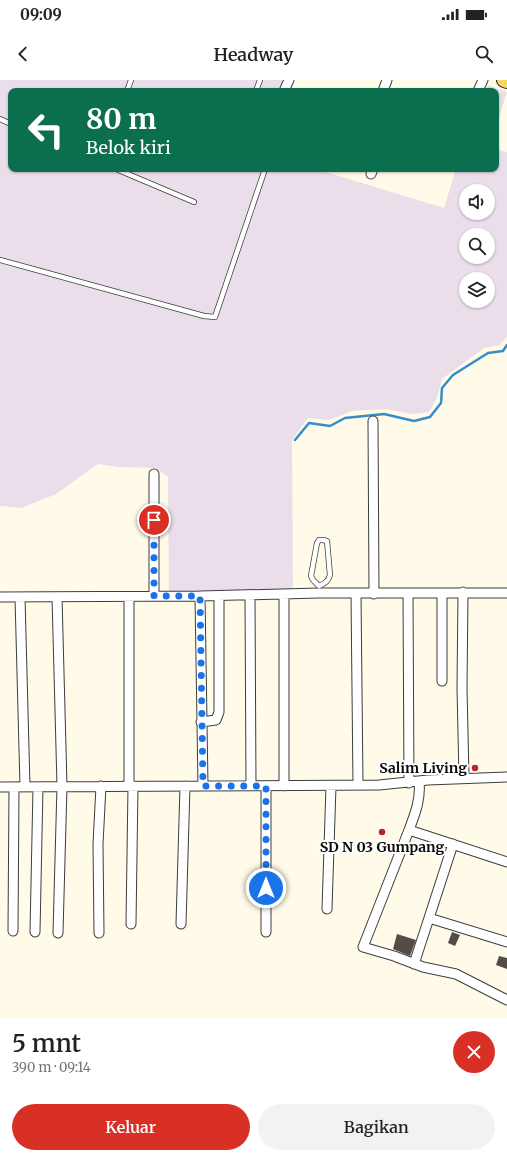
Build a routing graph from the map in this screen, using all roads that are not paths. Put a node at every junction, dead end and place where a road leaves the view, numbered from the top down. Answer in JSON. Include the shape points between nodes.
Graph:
{"nodes":[{"id":1,"x":504,"y":80,"type":"edge"},
{"id":2,"x":507,"y":81,"type":"edge"},
{"id":3,"x":123,"y":172,"type":"edge"},
{"id":4,"x":264,"y":172,"type":"edge"},
{"id":5,"x":194,"y":202,"type":"dead end"},
{"id":6,"x":0,"y":260,"type":"edge"},
{"id":7,"x":373,"y":421,"type":"dead end"},
{"id":8,"x":154,"y":474,"type":"dead end"},
{"id":9,"x":319,"y":590,"type":"junction"},
{"id":10,"x":463,"y":592,"type":"junction"},
{"id":11,"x":408,"y":593,"type":"junction"},
{"id":12,"x":442,"y":593,"type":"junction"},
{"id":13,"x":507,"y":593,"type":"edge"},
{"id":14,"x":356,"y":594,"type":"junction"},
{"id":15,"x":374,"y":594,"type":"junction"},
{"id":16,"x":284,"y":595,"type":"junction"},
{"id":17,"x":154,"y":596,"type":"junction"},
{"id":18,"x":200,"y":596,"type":"junction"},
{"id":19,"x":219,"y":596,"type":"junction"},
{"id":20,"x":250,"y":596,"type":"junction"},
{"id":21,"x":0,"y":597,"type":"edge"},
{"id":22,"x":20,"y":597,"type":"junction"},
{"id":23,"x":58,"y":597,"type":"junction"},
{"id":24,"x":128,"y":597,"type":"junction"},
{"id":25,"x":442,"y":681,"type":"dead end"},
{"id":26,"x":201,"y":722,"type":"junction"},
{"id":27,"x":507,"y":777,"type":"edge"},
{"id":28,"x":464,"y":778,"type":"junction"},
{"id":29,"x":419,"y":782,"type":"junction"},
{"id":30,"x":409,"y":783,"type":"junction"},
{"id":31,"x":358,"y":785,"type":"junction"},
{"id":32,"x":62,"y":786,"type":"junction"},
{"id":33,"x":101,"y":786,"type":"junction"},
{"id":34,"x":131,"y":786,"type":"junction"},
{"id":35,"x":185,"y":786,"type":"junction"},
{"id":36,"x":203,"y":786,"type":"junction"},
{"id":37,"x":251,"y":786,"type":"junction"},
{"id":38,"x":266,"y":786,"type":"junction"},
{"id":39,"x":284,"y":786,"type":"junction"},
{"id":40,"x":331,"y":786,"type":"junction"},
{"id":41,"x":0,"y":787,"type":"edge"},
{"id":42,"x":25,"y":787,"type":"junction"},
{"id":43,"x":38,"y":787,"type":"junction"},
{"id":44,"x":14,"y":788,"type":"junction"},
{"id":45,"x":409,"y":830,"type":"junction"},
{"id":46,"x":453,"y":844,"type":"junction"},
{"id":47,"x":507,"y":862,"type":"edge"},
{"id":48,"x":327,"y":909,"type":"dead end"},
{"id":49,"x":429,"y":918,"type":"junction"},
{"id":50,"x":131,"y":924,"type":"dead end"},
{"id":51,"x":181,"y":924,"type":"dead end"},
{"id":52,"x":14,"y":932,"type":"dead end"},
{"id":53,"x":35,"y":932,"type":"dead end"},
{"id":54,"x":266,"y":932,"type":"dead end"},
{"id":55,"x":58,"y":933,"type":"dead end"},
{"id":56,"x":99,"y":933,"type":"dead end"},
{"id":57,"x":507,"y":942,"type":"edge"},
{"id":58,"x":414,"y":964,"type":"junction"},
{"id":59,"x":507,"y":1000,"type":"edge"}],
"edges":[{"from":1,"to":2,"type":"main road"},
{"from":3,"to":5,"type":"lane"},
{"from":4,"to":6,"type":"lane","via":[[215,317]]},
{"from":7,"to":15,"type":"street"},
{"from":8,"to":17,"type":"street"},
{"from":9,"to":9,"type":"lane","via":[[312,580],[311,570],[317,543],[323,540],[327,541],[330,575],[329,580]]},
{"from":9,"to":14,"type":"street"},
{"from":9,"to":16,"type":"street"},
{"from":10,"to":12,"type":"street"},
{"from":10,"to":13,"type":"street"},
{"from":10,"to":28,"type":"street"},
{"from":11,"to":12,"type":"street"},
{"from":11,"to":15,"type":"street"},
{"from":11,"to":30,"type":"street"},
{"from":12,"to":25,"type":"street"},
{"from":14,"to":15,"type":"street"},
{"from":14,"to":31,"type":"street"},
{"from":16,"to":20,"type":"street"},
{"from":16,"to":39,"type":"street"},
{"from":17,"to":18,"type":"street"},
{"from":17,"to":24,"type":"street"},
{"from":18,"to":19,"type":"street"},
{"from":18,"to":26,"type":"street"},
{"from":19,"to":20,"type":"street"},
{"from":19,"to":26,"type":"street","via":[[219,712],[216,720]]},
{"from":20,"to":37,"type":"street"},
{"from":21,"to":22,"type":"street"},
{"from":22,"to":23,"type":"street"},
{"from":22,"to":42,"type":"street"},
{"from":23,"to":24,"type":"street"},
{"from":23,"to":32,"type":"street"},
{"from":24,"to":34,"type":"street"},
{"from":26,"to":36,"type":"street"},
{"from":27,"to":28,"type":"street"},
{"from":28,"to":29,"type":"street"},
{"from":29,"to":30,"type":"street"},
{"from":29,"to":45,"type":"street","via":[[419,797]]},
{"from":30,"to":31,"type":"street"},
{"from":31,"to":40,"type":"street"},
{"from":32,"to":33,"type":"street"},
{"from":32,"to":43,"type":"street"},
{"from":32,"to":55,"type":"street"},
{"from":33,"to":34,"type":"street"},
{"from":33,"to":56,"type":"street","via":[[98,844]]},
{"from":34,"to":35,"type":"street"},
{"from":34,"to":50,"type":"street"},
{"from":35,"to":36,"type":"street"},
{"from":35,"to":51,"type":"street"},
{"from":36,"to":37,"type":"street"},
{"from":37,"to":38,"type":"street"},
{"from":38,"to":39,"type":"street"},
{"from":38,"to":54,"type":"street"},
{"from":39,"to":40,"type":"street"},
{"from":40,"to":48,"type":"street"},
{"from":41,"to":44,"type":"street"},
{"from":42,"to":43,"type":"street"},
{"from":42,"to":44,"type":"street"},
{"from":43,"to":53,"type":"street"},
{"from":44,"to":52,"type":"street"},
{"from":45,"to":46,"type":"street"},
{"from":45,"to":58,"type":"street","via":[[363,947]]},
{"from":46,"to":47,"type":"street"},
{"from":46,"to":49,"type":"street"},
{"from":49,"to":57,"type":"street"},
{"from":49,"to":58,"type":"street"},
{"from":58,"to":59,"type":"street","via":[[456,974]]}]}
